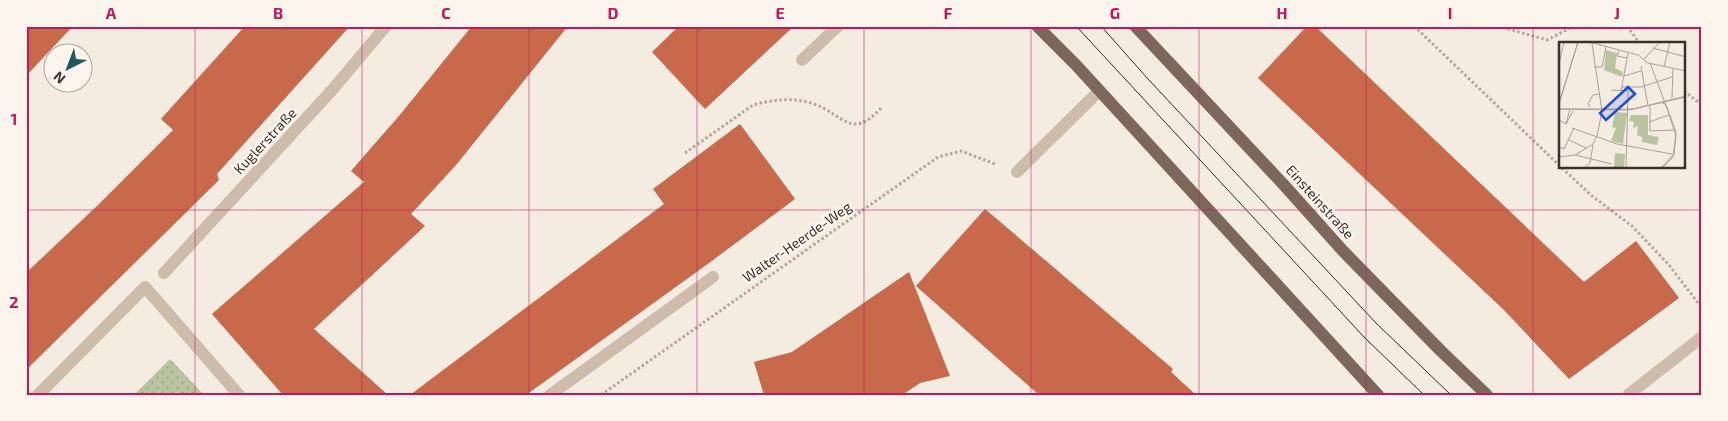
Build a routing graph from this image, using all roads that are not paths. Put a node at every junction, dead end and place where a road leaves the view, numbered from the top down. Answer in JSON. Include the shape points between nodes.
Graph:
{"nodes":[{"id":1,"x":386,"y":26,"type":"edge"},
{"id":2,"x":838,"y":26,"type":"edge"},
{"id":3,"x":1037,"y":26,"type":"edge"},
{"id":4,"x":1135,"y":26,"type":"edge"},
{"id":5,"x":802,"y":60,"type":"dead end"},
{"id":6,"x":1099,"y":91,"type":"junction"},
{"id":7,"x":1017,"y":172,"type":"road end"},
{"id":8,"x":164,"y":272,"type":"dead end"},
{"id":9,"x":713,"y":277,"type":"dead end"},
{"id":10,"x":1702,"y":337,"type":"edge"},
{"id":11,"x":38,"y":395,"type":"edge"},
{"id":12,"x":240,"y":395,"type":"edge"},
{"id":13,"x":550,"y":395,"type":"edge"},
{"id":14,"x":1378,"y":395,"type":"edge"},
{"id":15,"x":1487,"y":395,"type":"edge"},
{"id":16,"x":1628,"y":395,"type":"edge"}],
"edges":[{"from":1,"to":8,"type":"street","name":"Kuglerstraße","via":[[333,89]]},
{"from":2,"to":5,"type":"street"},
{"from":3,"to":6,"type":"main road"},
{"from":4,"to":15,"type":"main road","name":"Einsteinstraße","via":[[1343,251]]},
{"from":6,"to":7,"type":"street"},
{"from":6,"to":14,"type":"main road"},
{"from":9,"to":13,"type":"street"},
{"from":10,"to":16,"type":"street"},
{"from":11,"to":12,"type":"street","via":[[145,287]]}]}
